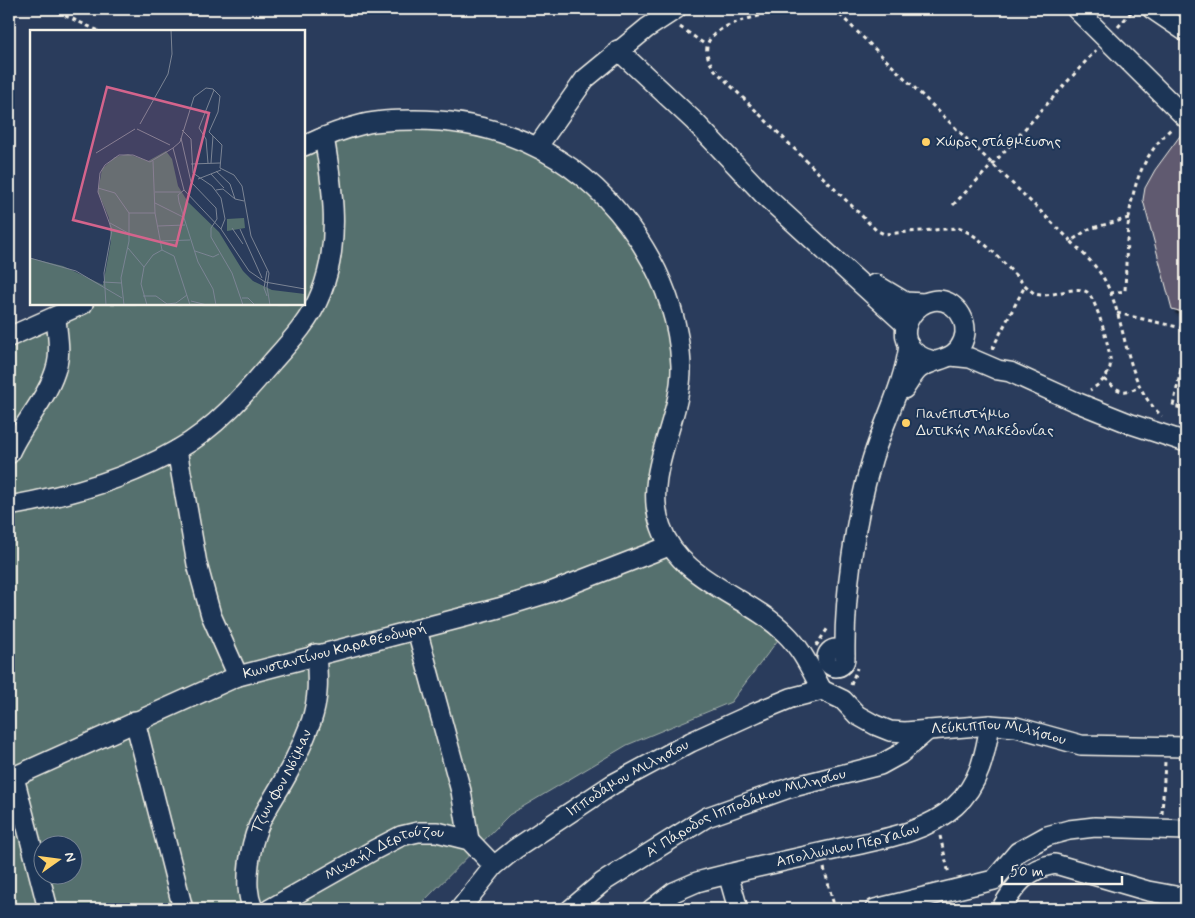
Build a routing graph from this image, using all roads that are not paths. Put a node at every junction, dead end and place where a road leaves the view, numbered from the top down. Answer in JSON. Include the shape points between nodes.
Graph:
{"nodes":[{"id":1,"x":1076,"y":9,"type":"edge"},
{"id":2,"x":1152,"y":9,"type":"edge"},
{"id":3,"x":671,"y":12,"type":"edge"},
{"id":4,"x":1186,"y":32,"type":"edge"},
{"id":5,"x":618,"y":50,"type":"junction"},
{"id":6,"x":1185,"y":117,"type":"edge"},
{"id":7,"x":324,"y":136,"type":"junction"},
{"id":8,"x":305,"y":146,"type":"edge"},
{"id":9,"x":538,"y":146,"type":"junction"},
{"id":10,"x":851,"y":273,"type":"junction"},
{"id":11,"x":924,"y":303,"type":"junction"},
{"id":12,"x":80,"y":305,"type":"edge"},
{"id":13,"x":56,"y":318,"type":"junction"},
{"id":14,"x":906,"y":325,"type":"junction"},
{"id":15,"x":965,"y":332,"type":"junction"},
{"id":16,"x":9,"y":338,"type":"edge"},
{"id":17,"x":909,"y":345,"type":"junction"},
{"id":18,"x":942,"y":358,"type":"junction"},
{"id":19,"x":1010,"y":372,"type":"junction"},
{"id":20,"x":895,"y":400,"type":"junction"},
{"id":21,"x":1186,"y":442,"type":"edge"},
{"id":22,"x":177,"y":450,"type":"junction"},
{"id":23,"x":9,"y":454,"type":"edge"},
{"id":24,"x":9,"y":506,"type":"edge"},
{"id":25,"x":670,"y":546,"type":"junction"},
{"id":26,"x":417,"y":630,"type":"junction"},
{"id":27,"x":316,"y":654,"type":"junction"},
{"id":28,"x":238,"y":676,"type":"junction"},
{"id":29,"x":822,"y":690,"type":"junction"},
{"id":30,"x":135,"y":721,"type":"junction"},
{"id":31,"x":990,"y":724,"type":"junction"},
{"id":32,"x":928,"y":730,"type":"junction"},
{"id":33,"x":1186,"y":747,"type":"edge"},
{"id":34,"x":11,"y":778,"type":"edge"},
{"id":35,"x":1186,"y":830,"type":"edge"},
{"id":36,"x":469,"y":840,"type":"junction"},
{"id":37,"x":494,"y":866,"type":"junction"},
{"id":38,"x":728,"y":874,"type":"junction"},
{"id":39,"x":1186,"y":898,"type":"edge"},
{"id":40,"x":48,"y":909,"type":"edge"},
{"id":41,"x":184,"y":909,"type":"edge"},
{"id":42,"x":253,"y":909,"type":"edge"},
{"id":43,"x":270,"y":909,"type":"edge"},
{"id":44,"x":460,"y":909,"type":"edge"},
{"id":45,"x":571,"y":909,"type":"edge"},
{"id":46,"x":652,"y":909,"type":"edge"},
{"id":47,"x":738,"y":909,"type":"edge"},
{"id":48,"x":875,"y":909,"type":"edge"},
{"id":49,"x":1002,"y":909,"type":"edge"}],
"edges":[{"from":1,"to":6,"type":"street"},
{"from":2,"to":4,"type":"street"},
{"from":3,"to":5,"type":"street"},
{"from":5,"to":9,"type":"street","via":[[585,79]]},
{"from":5,"to":10,"type":"street","via":[[694,121],[777,208]]},
{"from":7,"to":8,"type":"street"},
{"from":7,"to":9,"type":"street","via":[[366,123],[430,120],[496,130]]},
{"from":7,"to":22,"type":"street","via":[[334,212],[332,244],[321,293],[301,328],[251,388],[212,425]]},
{"from":9,"to":25,"type":"street","via":[[599,192],[621,214],[646,251],[665,289],[675,323],[681,366],[657,479],[656,505],[660,526]]},
{"from":10,"to":11,"type":"street","via":[[905,302]]},
{"from":10,"to":14,"type":"street","via":[[862,287]]},
{"from":11,"to":14,"type":"street","via":[[909,316]]},
{"from":11,"to":15,"type":"street","via":[[934,301],[952,306],[964,322]]},
{"from":12,"to":13,"type":"street"},
{"from":13,"to":16,"type":"street"},
{"from":13,"to":23,"type":"street","via":[[57,364],[48,389],[16,436]]},
{"from":14,"to":17,"type":"street"},
{"from":15,"to":18,"type":"street","via":[[963,342]]},
{"from":15,"to":19,"type":"street","via":[[976,346],[992,352]]},
{"from":17,"to":18,"type":"street","via":[[915,353]]},
{"from":17,"to":20,"type":"street","via":[[907,363]]},
{"from":18,"to":19,"type":"street","via":[[970,358]]},
{"from":18,"to":20,"type":"street","via":[[918,370]]},
{"from":19,"to":21,"type":"street","via":[[1085,406]]},
{"from":20,"to":29,"type":"street","via":[[871,463],[840,658]]},
{"from":22,"to":24,"type":"street","via":[[127,474],[76,492]]},
{"from":22,"to":28,"type":"street","via":[[197,564],[211,615]]},
{"from":25,"to":26,"type":"street","name":"Κωνσταντίνου Καραθεοδωρή","via":[[548,593]]},
{"from":25,"to":29,"type":"street","via":[[697,573],[784,632],[804,655]]},
{"from":26,"to":27,"type":"street","name":"Κωνσταντίνου Καραθεοδωρή"},
{"from":26,"to":36,"type":"street","via":[[461,791]]},
{"from":27,"to":28,"type":"street","name":"Κωνσταντίνου Καραθεοδωρή"},
{"from":27,"to":42,"type":"street","name":"Τζων Φον Νόϊμαν","via":[[318,689],[310,722],[290,770],[255,830],[251,846],[247,882]]},
{"from":28,"to":30,"type":"street","name":"Κωνσταντίνου Καραθεοδωρή"},
{"from":29,"to":32,"type":"street","name":"Λεύκιππου Μιλήσιου","via":[[843,700],[857,715],[890,731]]},
{"from":29,"to":37,"type":"street","name":"Ιπποδάμου Μιλησίου","via":[[782,701],[650,763],[575,807]]},
{"from":30,"to":34,"type":"street","name":"Κωνσταντίνου Καραθεοδωρή"},
{"from":30,"to":41,"type":"street"},
{"from":31,"to":32,"type":"street","name":"Λεύκιππου Μιλήσιου"},
{"from":31,"to":33,"type":"street","name":"Λεύκιππου Μιλήσιου","via":[[1016,727],[1081,745]]},
{"from":31,"to":38,"type":"street","name":"Απολλώνιου Περγαίου","via":[[983,764],[975,780],[956,806],[936,821],[917,829]]},
{"from":32,"to":45,"type":"street","name":"Α' Πάροδος Ιπποδάμου Μιλησίου","via":[[880,765],[789,788],[707,817],[611,876]]},
{"from":34,"to":40,"type":"street"},
{"from":35,"to":48,"type":"street","via":[[1069,830],[1047,836],[1018,852],[994,880]]},
{"from":36,"to":37,"type":"street","name":"Μιχαήλ Δερτούζου"},
{"from":36,"to":43,"type":"street","name":"Μιχαήλ Δερτούζου","via":[[437,832],[401,836]]},
{"from":37,"to":44,"type":"street","name":"Ιπποδάμου Μιλησίου"},
{"from":38,"to":46,"type":"street","name":"Απολλώνιου Περγαίου","via":[[674,892]]},
{"from":38,"to":47,"type":"street"},
{"from":39,"to":49,"type":"street","via":[[1148,891],[1055,864],[1042,866],[1025,876]]}]}
